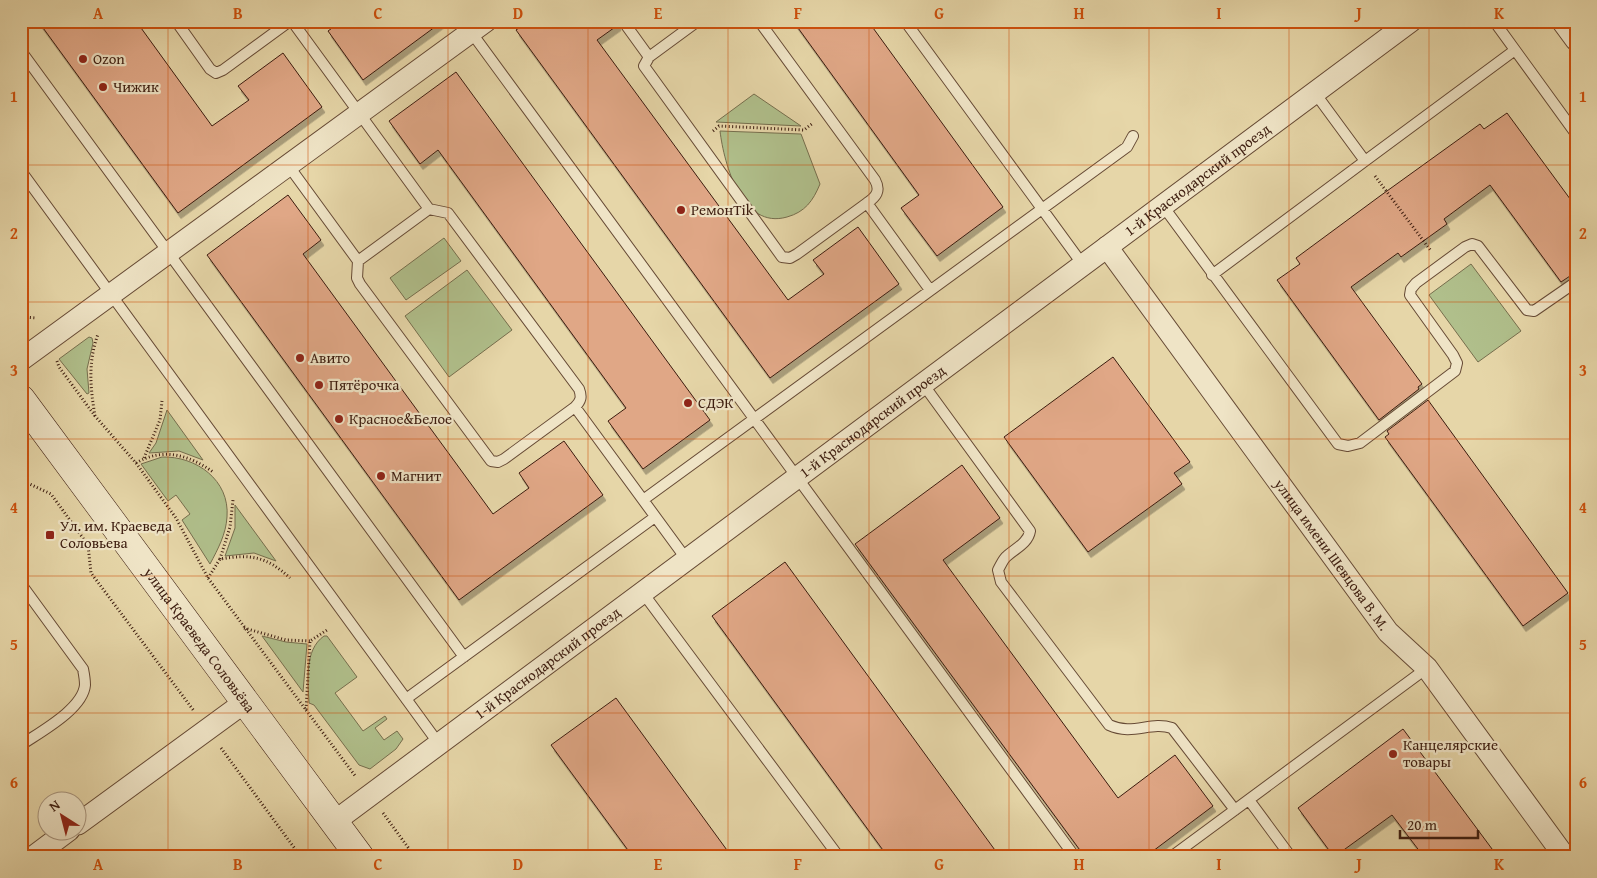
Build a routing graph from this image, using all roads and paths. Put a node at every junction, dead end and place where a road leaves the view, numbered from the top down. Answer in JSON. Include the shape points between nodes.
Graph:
{"nodes":[{"id":1,"x":176,"y":21,"type":"edge"},
{"id":2,"x":291,"y":21,"type":"edge"},
{"id":3,"x":623,"y":21,"type":"edge"},
{"id":4,"x":698,"y":21,"type":"edge"},
{"id":5,"x":759,"y":21,"type":"edge"},
{"id":6,"x":905,"y":21,"type":"edge"},
{"id":7,"x":1411,"y":21,"type":"edge"},
{"id":8,"x":1494,"y":21,"type":"edge"},
{"id":9,"x":1562,"y":21,"type":"edge"},
{"id":10,"x":473,"y":25,"type":"edge"},
{"id":11,"x":1576,"y":40,"type":"edge"},
{"id":12,"x":1515,"y":50,"type":"junction"},
{"id":13,"x":21,"y":51,"type":"edge"},
{"id":14,"x":649,"y":57,"type":"junction"},
{"id":15,"x":1315,"y":93,"type":"junction"},
{"id":16,"x":826,"y":113,"type":"junction"},
{"id":17,"x":360,"y":114,"type":"junction"},
{"id":18,"x":1576,"y":134,"type":"edge"},
{"id":19,"x":1133,"y":136,"type":"dead end"},
{"id":20,"x":698,"y":141,"type":"junction"},
{"id":21,"x":1365,"y":161,"type":"junction"},
{"id":22,"x":288,"y":165,"type":"junction"},
{"id":23,"x":21,"y":171,"type":"edge"},
{"id":24,"x":867,"y":203,"type":"junction"},
{"id":25,"x":1163,"y":206,"type":"junction"},
{"id":26,"x":429,"y":209,"type":"junction"},
{"id":27,"x":1042,"y":209,"type":"junction"},
{"id":28,"x":1107,"y":247,"type":"junction"},
{"id":29,"x":169,"y":253,"type":"junction"},
{"id":30,"x":358,"y":261,"type":"junction"},
{"id":31,"x":1083,"y":265,"type":"junction"},
{"id":32,"x":1441,"y":265,"type":"junction"},
{"id":33,"x":1212,"y":275,"type":"junction"},
{"id":34,"x":1576,"y":282,"type":"edge"},
{"id":35,"x":930,"y":290,"type":"junction"},
{"id":36,"x":111,"y":294,"type":"junction"},
{"id":37,"x":42,"y":313,"type":"dead end"},
{"id":38,"x":21,"y":314,"type":"edge"},
{"id":39,"x":101,"y":326,"type":"dead end"},
{"id":40,"x":57,"y":358,"type":"dead end"},
{"id":41,"x":21,"y":360,"type":"edge"},
{"id":42,"x":923,"y":384,"type":"junction"},
{"id":43,"x":21,"y":398,"type":"edge"},
{"id":44,"x":162,"y":401,"type":"dead end"},
{"id":45,"x":575,"y":407,"type":"junction"},
{"id":46,"x":95,"y":416,"type":"junction"},
{"id":47,"x":753,"y":420,"type":"junction"},
{"id":48,"x":143,"y":458,"type":"junction"},
{"id":49,"x":136,"y":463,"type":"junction"},
{"id":50,"x":213,"y":472,"type":"dead end"},
{"id":51,"x":797,"y":478,"type":"junction"},
{"id":52,"x":21,"y":480,"type":"edge"},
{"id":53,"x":233,"y":500,"type":"dead end"},
{"id":54,"x":643,"y":500,"type":"junction"},
{"id":55,"x":655,"y":517,"type":"junction"},
{"id":56,"x":220,"y":559,"type":"junction"},
{"id":57,"x":686,"y":560,"type":"junction"},
{"id":58,"x":208,"y":578,"type":"junction"},
{"id":59,"x":290,"y":578,"type":"dead end"},
{"id":60,"x":21,"y":584,"type":"edge"},
{"id":61,"x":643,"y":592,"type":"junction"},
{"id":62,"x":244,"y":628,"type":"junction"},
{"id":63,"x":327,"y":630,"type":"dead end"},
{"id":64,"x":310,"y":641,"type":"junction"},
{"id":65,"x":464,"y":657,"type":"junction"},
{"id":66,"x":1427,"y":668,"type":"junction"},
{"id":67,"x":406,"y":699,"type":"junction"},
{"id":68,"x":245,"y":702,"type":"junction"},
{"id":69,"x":306,"y":710,"type":"junction"},
{"id":70,"x":195,"y":712,"type":"dead end"},
{"id":71,"x":23,"y":740,"type":"edge"},
{"id":72,"x":218,"y":744,"type":"dead end"},
{"id":73,"x":439,"y":744,"type":"junction"},
{"id":74,"x":360,"y":782,"type":"dead end"},
{"id":75,"x":1249,"y":800,"type":"junction"},
{"id":76,"x":379,"y":808,"type":"dead end"},
{"id":77,"x":1234,"y":810,"type":"junction"},
{"id":78,"x":88,"y":817,"type":"edge"},
{"id":79,"x":334,"y":822,"type":"junction"},
{"id":80,"x":21,"y":823,"type":"edge"},
{"id":81,"x":29,"y":834,"type":"dead end"},
{"id":82,"x":56,"y":840,"type":"edge"},
{"id":83,"x":34,"y":857,"type":"edge"},
{"id":84,"x":300,"y":857,"type":"edge"},
{"id":85,"x":360,"y":857,"type":"edge"},
{"id":86,"x":415,"y":857,"type":"edge"},
{"id":87,"x":839,"y":857,"type":"edge"},
{"id":88,"x":1075,"y":857,"type":"edge"},
{"id":89,"x":1171,"y":857,"type":"edge"},
{"id":90,"x":1291,"y":857,"type":"edge"},
{"id":91,"x":1371,"y":857,"type":"edge"},
{"id":92,"x":1375,"y":857,"type":"edge"},
{"id":93,"x":1565,"y":857,"type":"edge"}],
"edges":[{"from":1,"to":2,"type":"lane","via":[[216,73]]},
{"from":2,"to":17,"type":"lane"},
{"from":3,"to":14,"type":"lane"},
{"from":4,"to":14,"type":"lane"},
{"from":5,"to":16,"type":"lane"},
{"from":6,"to":27,"type":"lane"},
{"from":7,"to":15,"type":"street","name":"1-й Краснодарский проезд"},
{"from":8,"to":12,"type":"lane"},
{"from":9,"to":11,"type":"street"},
{"from":10,"to":17,"type":"street"},
{"from":10,"to":47,"type":"lane"},
{"from":12,"to":18,"type":"lane"},
{"from":12,"to":21,"type":"lane"},
{"from":13,"to":29,"type":"lane"},
{"from":14,"to":20,"type":"lane","via":[[645,61],[646,70]]},
{"from":15,"to":21,"type":"lane"},
{"from":15,"to":25,"type":"street","name":"1-й Краснодарский проезд"},
{"from":16,"to":20,"type":"path","via":[[804,130],[719,126]]},
{"from":16,"to":24,"type":"lane","via":[[878,187],[877,193]]},
{"from":17,"to":22,"type":"street"},
{"from":17,"to":26,"type":"lane"},
{"from":19,"to":27,"type":"lane","via":[[1127,147]]},
{"from":20,"to":24,"type":"lane","via":[[782,257],[798,254]]},
{"from":21,"to":32,"type":"path"},
{"from":21,"to":33,"type":"lane"},
{"from":22,"to":29,"type":"street"},
{"from":22,"to":30,"type":"lane"},
{"from":23,"to":36,"type":"lane"},
{"from":24,"to":35,"type":"lane"},
{"from":25,"to":28,"type":"street","name":"1-й Краснодарский проезд"},
{"from":25,"to":33,"type":"lane"},
{"from":26,"to":30,"type":"lane"},
{"from":26,"to":45,"type":"lane","via":[[448,213],[469,239],[579,389],[580,403]]},
{"from":27,"to":31,"type":"lane"},
{"from":27,"to":35,"type":"lane"},
{"from":28,"to":31,"type":"street","name":"1-й Краснодарский проезд"},
{"from":28,"to":66,"type":"street","name":"улица имени Шевцова В. М.","via":[[1388,632]]},
{"from":29,"to":36,"type":"street"},
{"from":29,"to":65,"type":"lane"},
{"from":30,"to":45,"type":"lane","via":[[360,284],[491,461],[504,459]]},
{"from":31,"to":42,"type":"street","name":"1-й Краснодарский проезд"},
{"from":32,"to":33,"type":"lane","via":[[1416,283],[1410,295],[1453,356],[1457,363],[1455,371],[1360,443],[1348,446],[1338,444],[1332,438]]},
{"from":32,"to":34,"type":"lane","via":[[1472,244],[1478,246],[1522,305],[1534,311]]},
{"from":35,"to":47,"type":"lane"},
{"from":36,"to":41,"type":"street"},
{"from":36,"to":67,"type":"lane"},
{"from":37,"to":38,"type":"path","via":[[35,319]]},
{"from":39,"to":46,"type":"path","via":[[90,358]]},
{"from":40,"to":46,"type":"path","via":[[59,367]]},
{"from":42,"to":51,"type":"street","name":"1-й Краснодарский проезд"},
{"from":42,"to":77,"type":"lane","via":[[1027,525],[1029,538],[1005,557],[998,570],[1001,582],[1108,725],[1122,731],[1159,724],[1172,728]]},
{"from":43,"to":68,"type":"main road","name":"улица Краеведа Соловьёва"},
{"from":44,"to":48,"type":"path","via":[[160,420]]},
{"from":45,"to":54,"type":"lane"},
{"from":46,"to":49,"type":"path"},
{"from":47,"to":51,"type":"lane"},
{"from":47,"to":54,"type":"lane"},
{"from":48,"to":49,"type":"path"},
{"from":48,"to":50,"type":"path","via":[[164,453],[181,454]]},
{"from":49,"to":58,"type":"path","via":[[176,518]]},
{"from":51,"to":57,"type":"street","name":"1-й Краснодарский проезд"},
{"from":51,"to":88,"type":"lane"},
{"from":52,"to":70,"type":"path","via":[[51,494],[88,545],[91,573]]},
{"from":53,"to":56,"type":"path","via":[[230,527]]},
{"from":54,"to":55,"type":"lane"},
{"from":55,"to":57,"type":"lane"},
{"from":55,"to":65,"type":"lane"},
{"from":56,"to":58,"type":"path"},
{"from":56,"to":59,"type":"path","via":[[239,556],[259,558],[274,564]]},
{"from":57,"to":61,"type":"street","name":"1-й Краснодарский проезд"},
{"from":58,"to":62,"type":"path"},
{"from":60,"to":71,"type":"lane","via":[[83,669],[85,685],[70,711]]},
{"from":61,"to":73,"type":"street","name":"1-й Краснодарский проезд"},
{"from":61,"to":87,"type":"lane"},
{"from":62,"to":64,"type":"path","via":[[286,640]]},
{"from":62,"to":69,"type":"path"},
{"from":63,"to":64,"type":"path"},
{"from":64,"to":69,"type":"path"},
{"from":65,"to":67,"type":"lane"},
{"from":66,"to":75,"type":"lane"},
{"from":66,"to":93,"type":"street","name":"улица имени Шевцова В. М."},
{"from":67,"to":73,"type":"lane"},
{"from":68,"to":78,"type":"street"},
{"from":68,"to":79,"type":"main road","name":"улица Краеведа Соловьёва"},
{"from":69,"to":74,"type":"path"},
{"from":72,"to":84,"type":"path"},
{"from":73,"to":79,"type":"street","name":"1-й Краснодарский проезд"},
{"from":75,"to":77,"type":"lane"},
{"from":75,"to":90,"type":"lane"},
{"from":76,"to":86,"type":"path"},
{"from":77,"to":89,"type":"lane"},
{"from":79,"to":85,"type":"main road","name":"улица Краеведа Соловьёва"},
{"from":80,"to":81,"type":"path"},
{"from":82,"to":83,"type":"street"},
{"from":91,"to":92,"type":"lane"}]}
